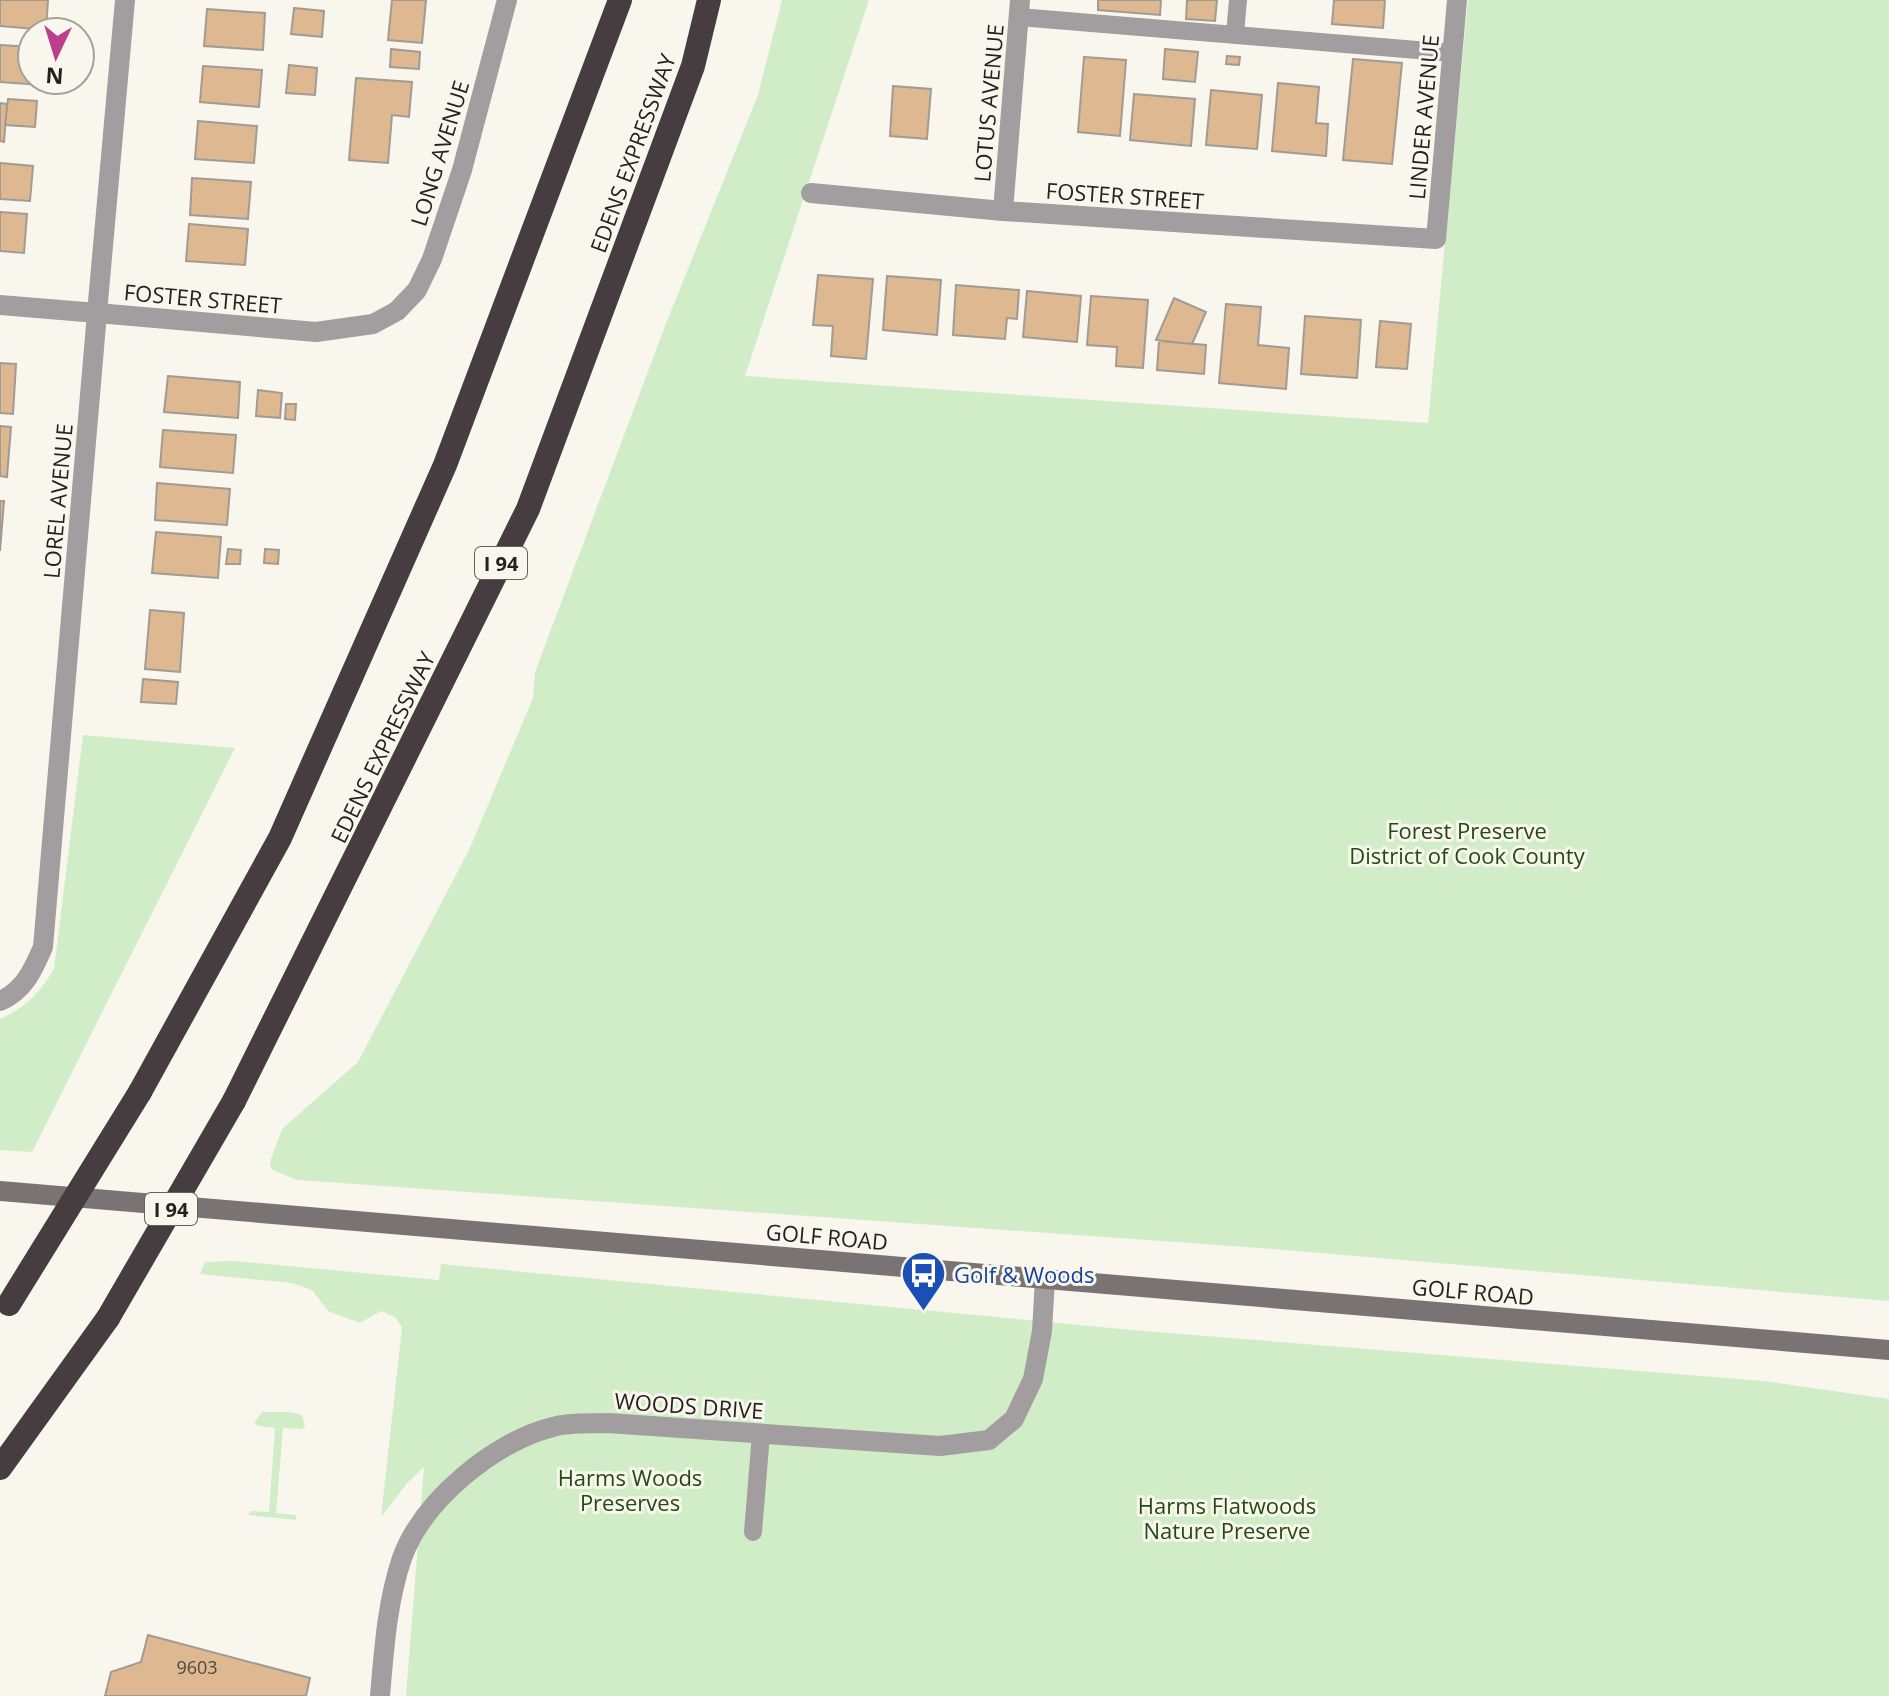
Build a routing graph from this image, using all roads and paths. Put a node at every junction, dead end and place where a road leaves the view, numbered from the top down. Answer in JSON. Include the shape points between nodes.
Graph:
{"nodes":[{"id":1,"x":125,"y":0,"type":"edge"},
{"id":2,"x":507,"y":0,"type":"edge"},
{"id":3,"x":620,"y":0,"type":"edge"},
{"id":4,"x":709,"y":0,"type":"edge"},
{"id":5,"x":1238,"y":0,"type":"edge"},
{"id":6,"x":1457,"y":0,"type":"edge"},
{"id":7,"x":1019,"y":8,"type":"edge"},
{"id":8,"x":1235,"y":34,"type":"junction"},
{"id":9,"x":1453,"y":53,"type":"junction"},
{"id":10,"x":811,"y":193,"type":"dead end"},
{"id":11,"x":1003,"y":211,"type":"junction"},
{"id":12,"x":1436,"y":239,"type":"joint"},
{"id":13,"x":0,"y":305,"type":"edge"},
{"id":14,"x":397,"y":311,"type":"joint"},
{"id":15,"x":97,"y":313,"type":"junction"},
{"id":16,"x":6,"y":999,"type":"edge"},
{"id":17,"x":0,"y":1191,"type":"edge"},
{"id":18,"x":1045,"y":1279,"type":"junction"},
{"id":19,"x":4,"y":1310,"type":"edge"},
{"id":20,"x":1889,"y":1350,"type":"edge"},
{"id":21,"x":761,"y":1434,"type":"junction"},
{"id":22,"x":0,"y":1468,"type":"edge"},
{"id":23,"x":753,"y":1532,"type":"dead end"},
{"id":24,"x":380,"y":1696,"type":"edge"}],
"edges":[{"from":1,"to":15,"type":"street","name":"LOREL AVENUE"},
{"from":2,"to":14,"type":"street","name":"LONG AVENUE","via":[[462,170],[432,259],[417,290]]},
{"from":3,"to":19,"type":"highway","bridge":true,"via":[[432,494],[280,838],[140,1092]]},
{"from":4,"to":22,"type":"highway","name":"EDENS EXPRESSWAY","number":"I 94","bridge":true,"via":[[693,66],[528,509],[234,1101],[108,1318]]},
{"from":5,"to":8,"type":"lane"},
{"from":6,"to":9,"type":"street","name":"LINDER AVENUE"},
{"from":7,"to":8,"type":"lane"},
{"from":7,"to":11,"type":"street","name":"LOTUS AVENUE"},
{"from":8,"to":9,"type":"lane"},
{"from":9,"to":12,"type":"street","name":"LINDER AVENUE"},
{"from":10,"to":11,"type":"street","name":"FOSTER STREET"},
{"from":11,"to":12,"type":"street","name":"FOSTER STREET"},
{"from":13,"to":15,"type":"street","name":"FOSTER STREET"},
{"from":14,"to":15,"type":"street","name":"FOSTER STREET","via":[[373,324],[316,332]]},
{"from":15,"to":16,"type":"street","name":"LOREL AVENUE","via":[[43,947],[31,976]]},
{"from":17,"to":18,"type":"main road","name":"GOLF ROAD"},
{"from":18,"to":20,"type":"main road","name":"GOLF ROAD"},
{"from":18,"to":21,"type":"street","name":"WOODS DRIVE","via":[[1033,1379],[1014,1419],[989,1440],[940,1446]]},
{"from":21,"to":23,"type":"lane"},
{"from":21,"to":24,"type":"street","name":"WOODS DRIVE","via":[[608,1423],[556,1426],[489,1454],[435,1507],[403,1556],[385,1628]]}]}
